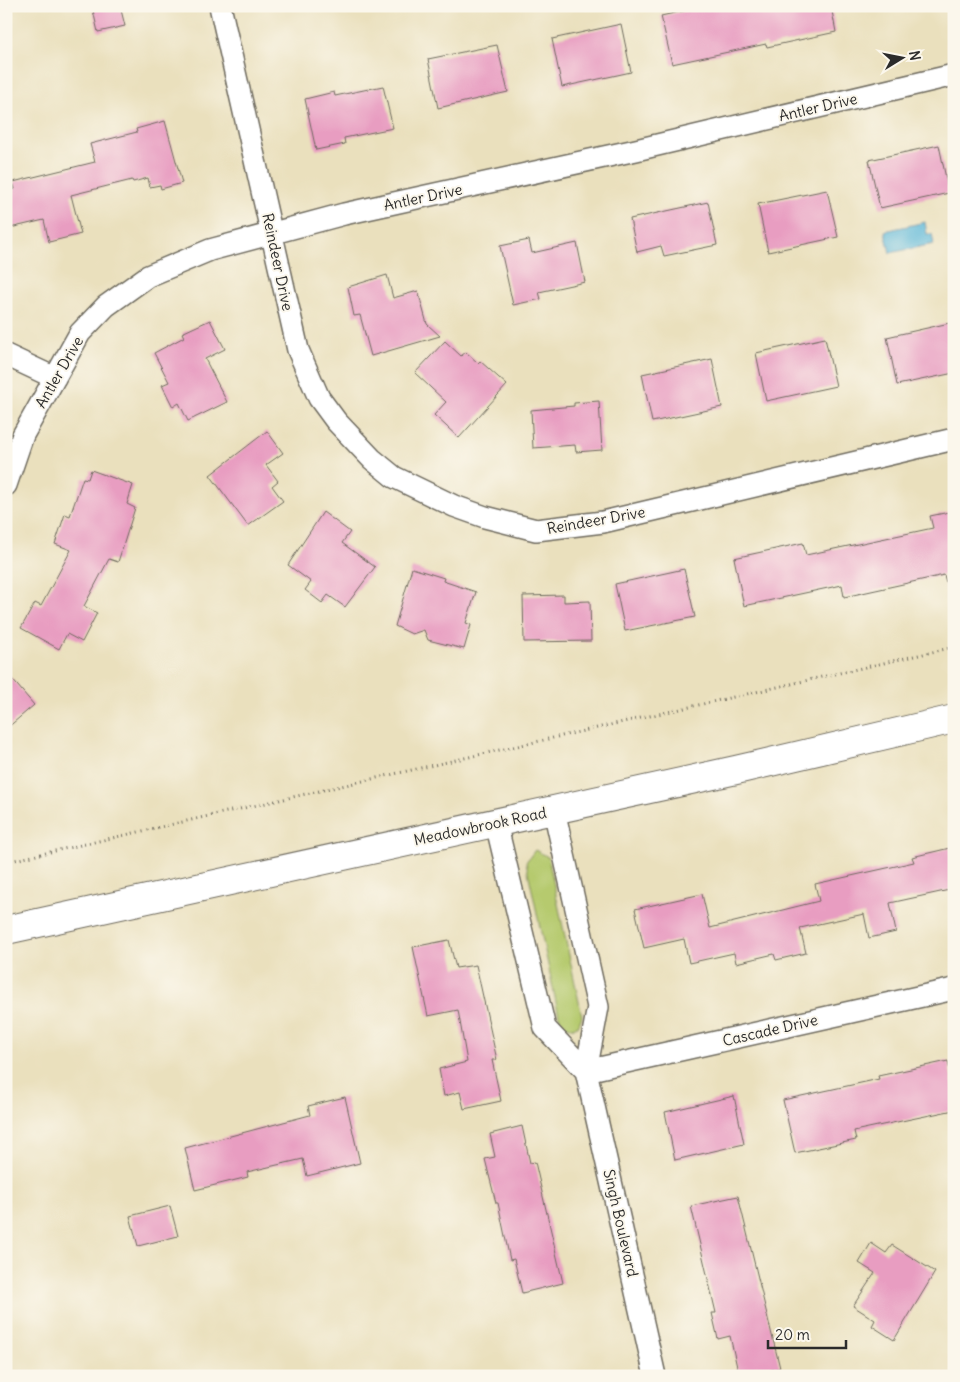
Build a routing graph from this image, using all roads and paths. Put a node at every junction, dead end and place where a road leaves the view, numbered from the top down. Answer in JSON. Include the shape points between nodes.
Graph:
{"nodes":[{"id":1,"x":220,"y":6,"type":"edge"},
{"id":2,"x":954,"y":75,"type":"edge"},
{"id":3,"x":272,"y":234,"type":"junction"},
{"id":4,"x":6,"y":355,"type":"edge"},
{"id":5,"x":54,"y":378,"type":"junction"},
{"id":6,"x":954,"y":439,"type":"edge"},
{"id":7,"x":6,"y":485,"type":"edge"},
{"id":8,"x":954,"y":647,"type":"edge"},
{"id":9,"x":954,"y":719,"type":"edge"},
{"id":10,"x":554,"y":810,"type":"junction"},
{"id":11,"x":496,"y":823,"type":"junction"},
{"id":12,"x":6,"y":862,"type":"edge"},
{"id":13,"x":6,"y":930,"type":"edge"},
{"id":14,"x":954,"y":989,"type":"edge"},
{"id":15,"x":586,"y":1071,"type":"junction"},
{"id":16,"x":655,"y":1376,"type":"edge"}],
"edges":[{"from":1,"to":3,"type":"street","name":"Reindeer Drive"},
{"from":2,"to":3,"type":"street","name":"Antler Drive","via":[[344,214]]},
{"from":3,"to":5,"type":"street","name":"Antler Drive","via":[[210,250],[148,276],[106,306],[80,333]]},
{"from":3,"to":6,"type":"street","name":"Reindeer Drive","via":[[298,350],[320,398],[336,421],[394,477],[484,518],[536,530],[603,522]]},
{"from":4,"to":5,"type":"street"},
{"from":5,"to":7,"type":"street","name":"Antler Drive","via":[[23,435]]},
{"from":8,"to":12,"type":"path"},
{"from":9,"to":10,"type":"street","name":"Meadowbrook Road"},
{"from":10,"to":11,"type":"street","name":"Meadowbrook Road"},
{"from":10,"to":15,"type":"street","name":"Singh Boulevard","via":[[598,1008]]},
{"from":11,"to":13,"type":"street","name":"Meadowbrook Road"},
{"from":11,"to":15,"type":"street","via":[[546,1028]]},
{"from":14,"to":15,"type":"street","name":"Cascade Drive"},
{"from":15,"to":16,"type":"street","name":"Singh Boulevard"}]}
